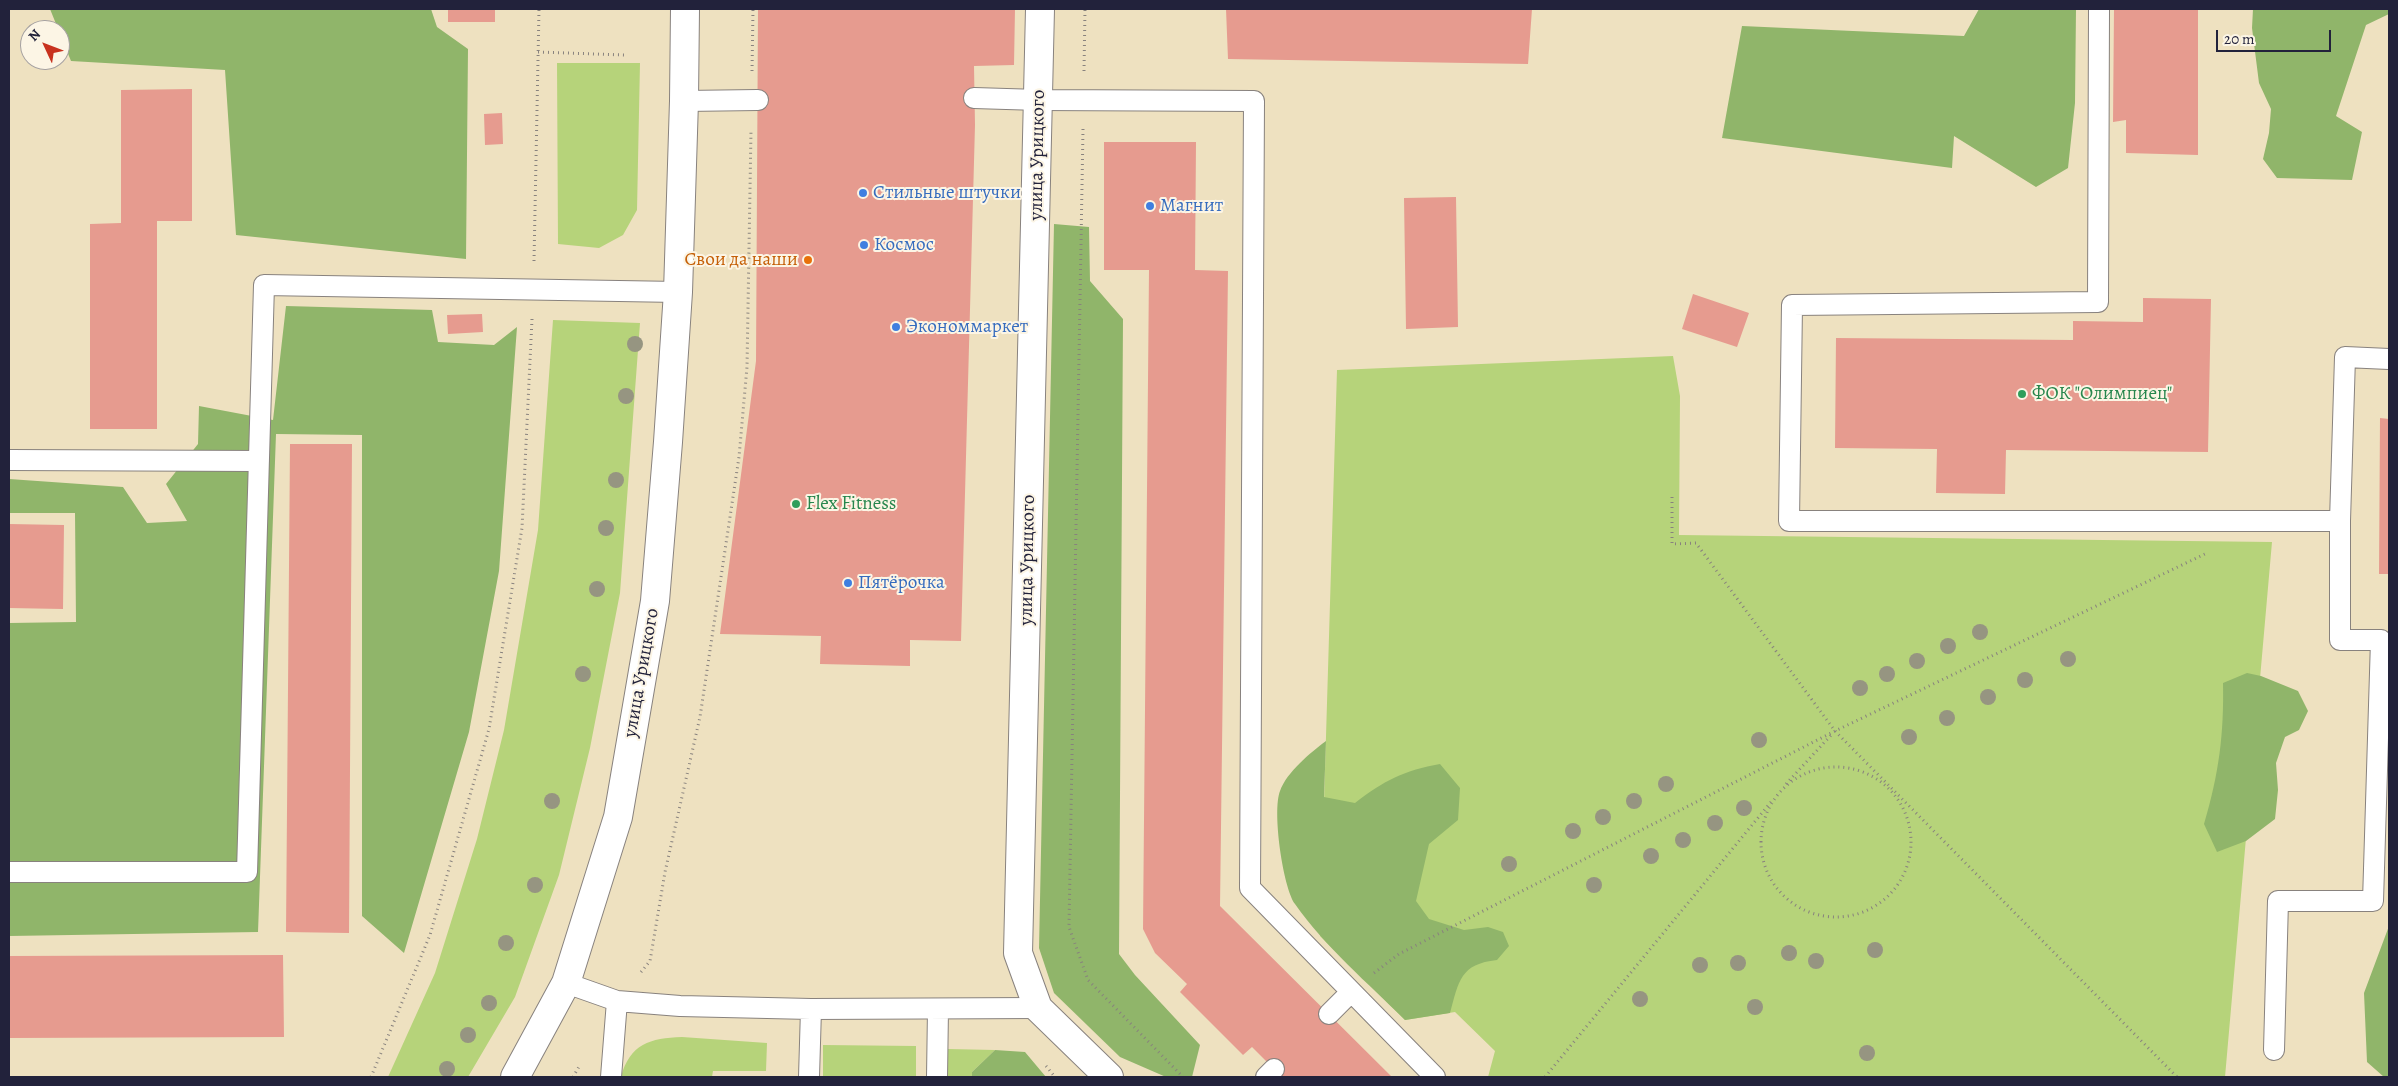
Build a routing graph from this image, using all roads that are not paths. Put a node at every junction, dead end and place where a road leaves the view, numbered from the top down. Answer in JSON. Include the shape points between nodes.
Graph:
{"nodes":[{"id":1,"x":685,"y":9,"type":"edge"},
{"id":2,"x":1040,"y":9,"type":"edge"},
{"id":3,"x":2099,"y":9,"type":"edge"},
{"id":4,"x":974,"y":98,"type":"dead end"},
{"id":5,"x":754,"y":100,"type":"road end"},
{"id":6,"x":1039,"y":100,"type":"junction"},
{"id":7,"x":684,"y":102,"type":"junction"},
{"id":8,"x":678,"y":292,"type":"junction"},
{"id":9,"x":2389,"y":359,"type":"edge"},
{"id":10,"x":9,"y":460,"type":"edge"},
{"id":11,"x":259,"y":461,"type":"junction"},
{"id":12,"x":2340,"y":521,"type":"junction"},
{"id":13,"x":9,"y":872,"type":"edge"},
{"id":14,"x":566,"y":983,"type":"junction"},
{"id":15,"x":1350,"y":992,"type":"junction"},
{"id":16,"x":617,"y":1001,"type":"junction"},
{"id":17,"x":1038,"y":1008,"type":"junction"},
{"id":18,"x":811,"y":1009,"type":"junction"},
{"id":19,"x":938,"y":1009,"type":"junction"},
{"id":20,"x":1329,"y":1014,"type":"dead end"},
{"id":21,"x":2274,"y":1050,"type":"dead end"},
{"id":22,"x":515,"y":1077,"type":"edge"},
{"id":23,"x":611,"y":1077,"type":"edge"},
{"id":24,"x":809,"y":1077,"type":"edge"},
{"id":25,"x":937,"y":1077,"type":"edge"},
{"id":26,"x":1109,"y":1077,"type":"edge"},
{"id":27,"x":1435,"y":1077,"type":"edge"}],
"edges":[{"from":1,"to":7,"type":"street","name":"улица Урицкого"},
{"from":2,"to":6,"type":"street","name":"улица Урицкого"},
{"from":3,"to":12,"type":"lane","via":[[2098,302],[1792,305],[1789,521]]},
{"from":4,"to":6,"type":"lane"},
{"from":5,"to":7,"type":"lane"},
{"from":6,"to":15,"type":"lane","via":[[1254,101],[1250,888]]},
{"from":6,"to":17,"type":"street","name":"улица Урицкого","via":[[1018,953]]},
{"from":7,"to":8,"type":"street","name":"улица Урицкого"},
{"from":8,"to":11,"type":"lane","via":[[264,285]]},
{"from":8,"to":14,"type":"street","name":"улица Урицкого","via":[[654,601],[618,817]]},
{"from":9,"to":12,"type":"lane","via":[[2345,357]]},
{"from":10,"to":11,"type":"lane"},
{"from":11,"to":13,"type":"lane","via":[[247,872]]},
{"from":12,"to":21,"type":"lane","via":[[2340,640],[2381,640],[2374,901],[2278,901]]},
{"from":14,"to":16,"type":"lane"},
{"from":14,"to":22,"type":"street","name":"улица Урицкого"},
{"from":15,"to":20,"type":"lane"},
{"from":15,"to":27,"type":"lane"},
{"from":16,"to":18,"type":"lane"},
{"from":16,"to":23,"type":"lane"},
{"from":17,"to":19,"type":"lane"},
{"from":17,"to":26,"type":"street","name":"улица Урицкого"},
{"from":18,"to":19,"type":"lane"},
{"from":18,"to":24,"type":"lane"},
{"from":19,"to":25,"type":"lane"}]}
